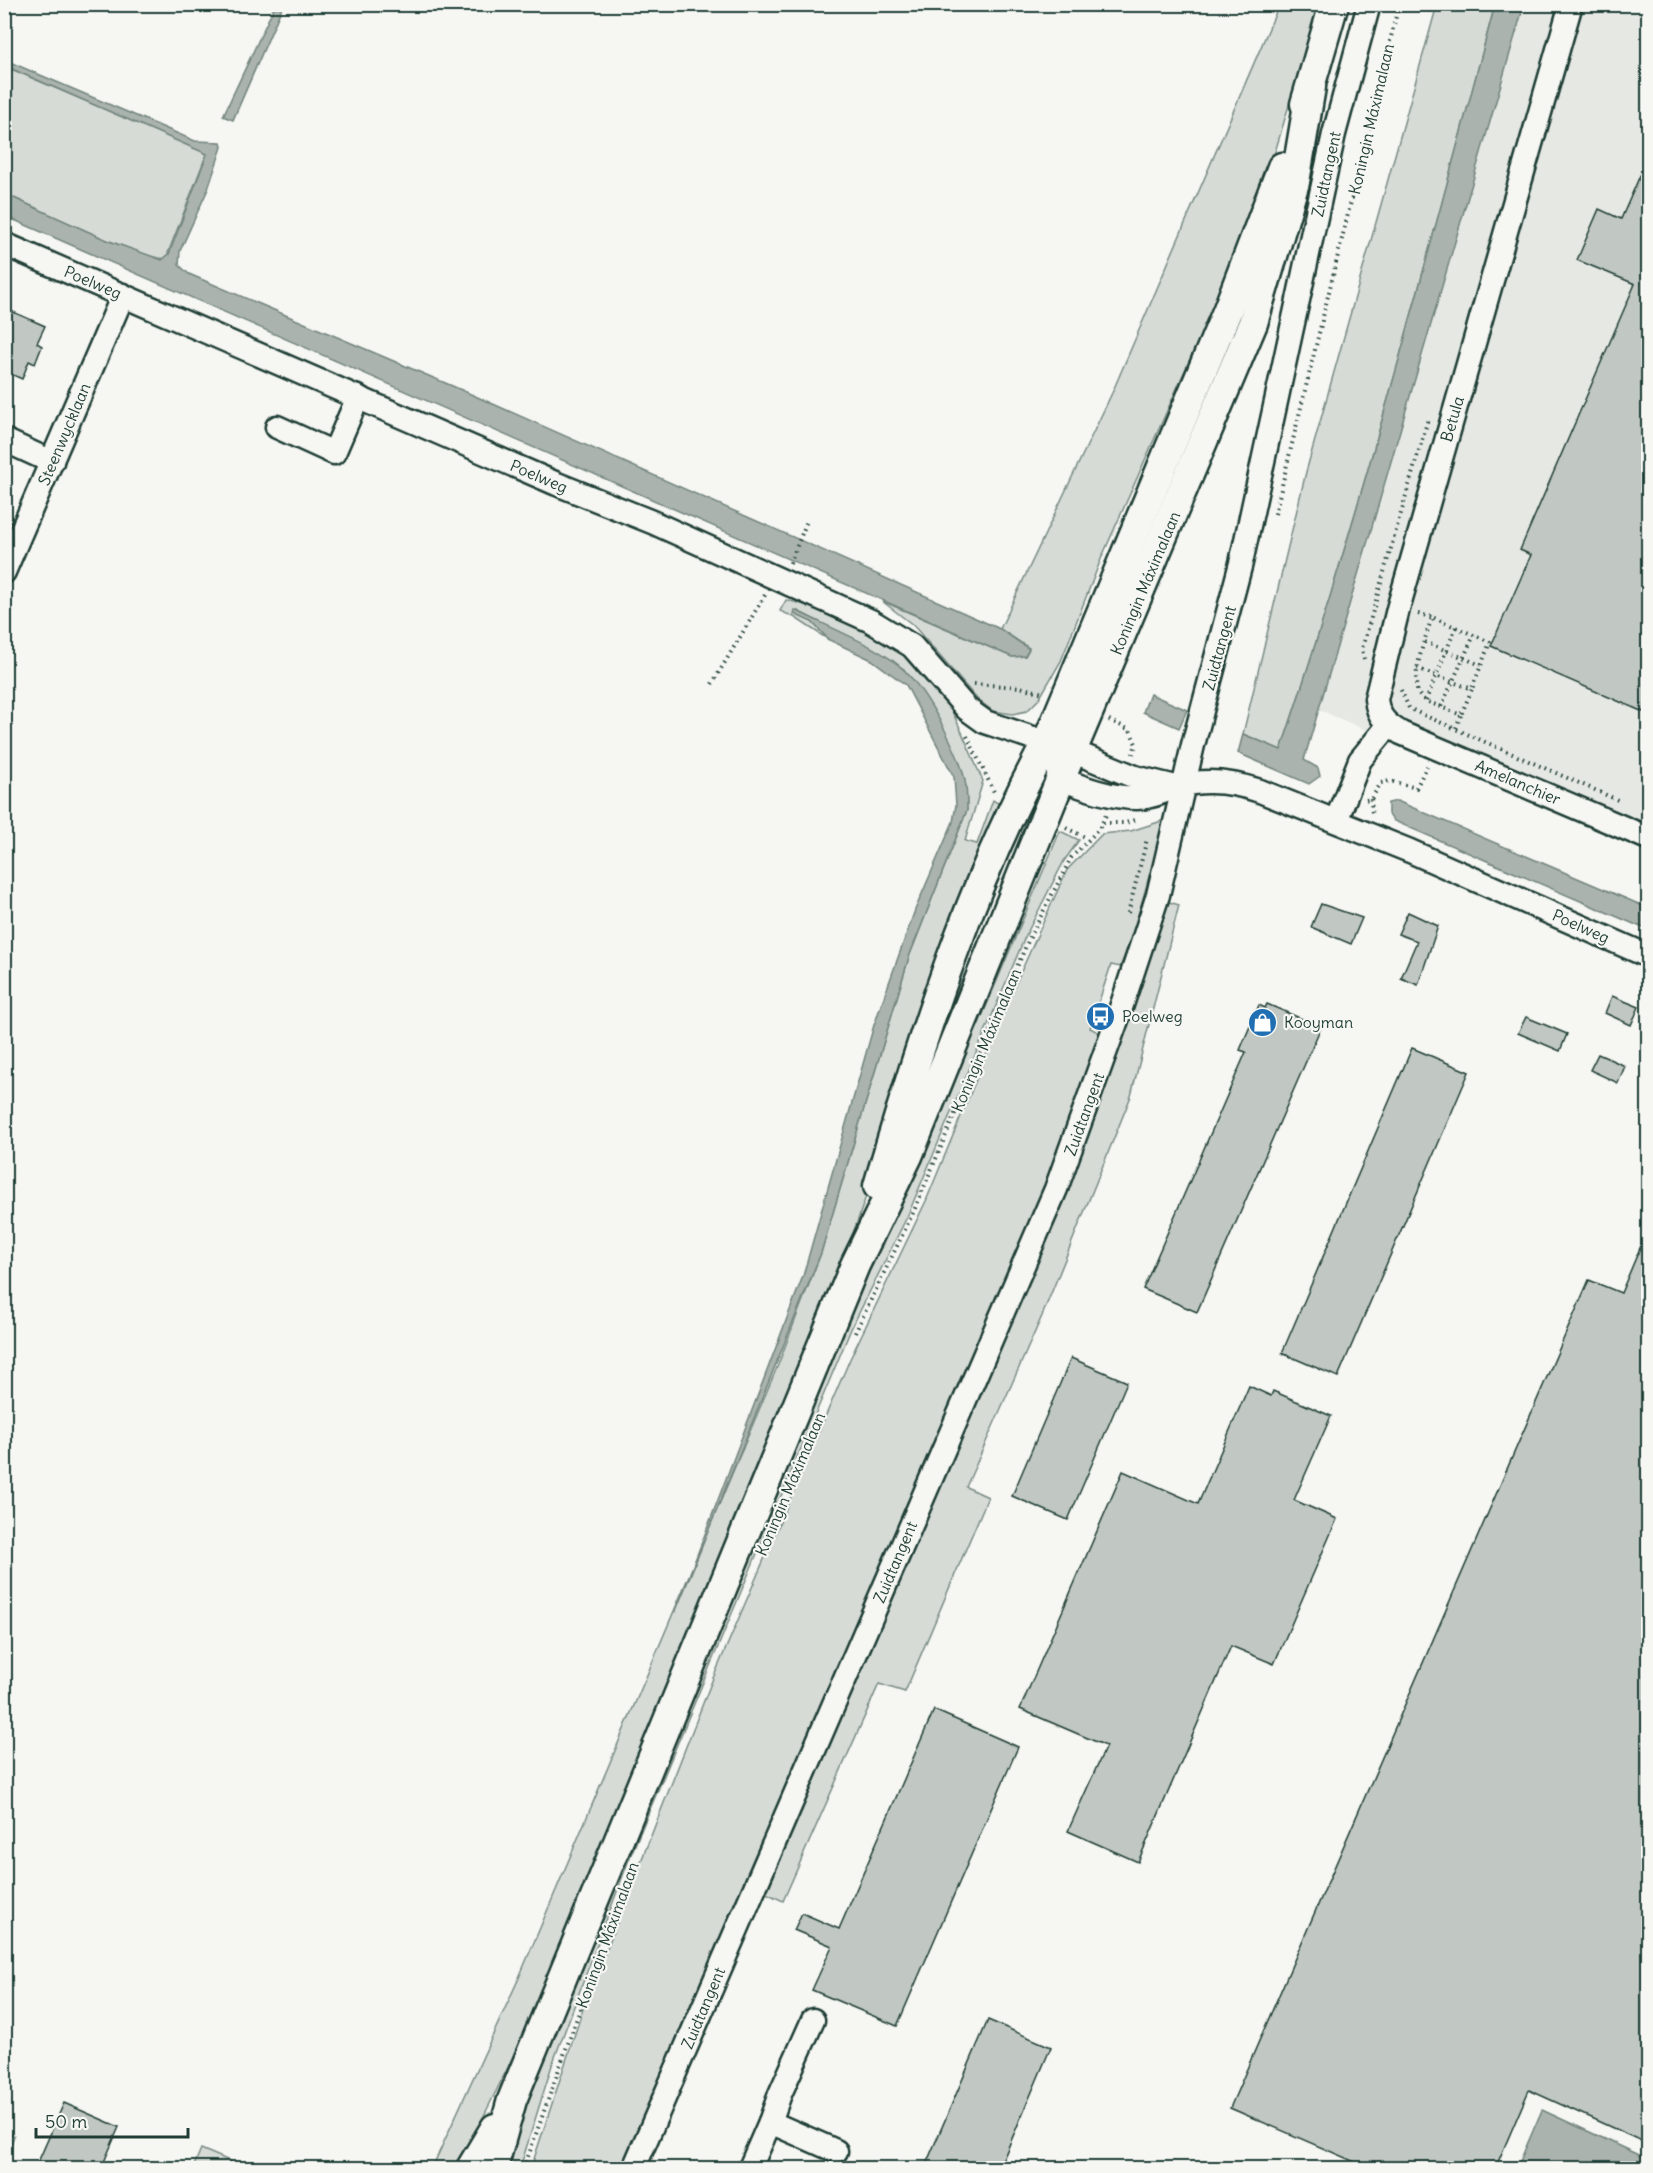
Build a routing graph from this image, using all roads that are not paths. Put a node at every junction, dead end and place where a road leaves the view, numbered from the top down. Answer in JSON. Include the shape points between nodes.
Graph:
{"nodes":[{"id":1,"x":1334,"y":4,"type":"edge"},
{"id":2,"x":1369,"y":4,"type":"edge"},
{"id":3,"x":1571,"y":4,"type":"edge"},
{"id":4,"x":4,"y":244,"type":"edge"},
{"id":5,"x":123,"y":295,"type":"junction"},
{"id":6,"x":358,"y":397,"type":"junction"},
{"id":7,"x":277,"y":427,"type":"dead end"},
{"id":8,"x":4,"y":440,"type":"edge"},
{"id":9,"x":52,"y":462,"type":"junction"},
{"id":10,"x":4,"y":572,"type":"edge"},
{"id":11,"x":1388,"y":726,"type":"junction"},
{"id":12,"x":1060,"y":747,"type":"junction"},
{"id":13,"x":1060,"y":779,"type":"junction"},
{"id":14,"x":1180,"y":786,"type":"junction"},
{"id":15,"x":1339,"y":814,"type":"junction"},
{"id":16,"x":1648,"y":838,"type":"edge"},
{"id":17,"x":1648,"y":956,"type":"edge"},
{"id":18,"x":855,"y":1266,"type":"junction"},
{"id":19,"x":813,"y":2020,"type":"dead end"},
{"id":20,"x":512,"y":2100,"type":"junction"},
{"id":21,"x":770,"y":2122,"type":"junction"},
{"id":22,"x":836,"y":2151,"type":"dead end"},
{"id":23,"x":471,"y":2169,"type":"edge"},
{"id":24,"x":493,"y":2169,"type":"edge"},
{"id":25,"x":634,"y":2169,"type":"edge"},
{"id":26,"x":750,"y":2169,"type":"edge"}],
"edges":[{"from":1,"to":12,"type":"main road","name":"Koningin Máximalaan","via":[[1311,87],[1295,182],[1253,323]]},
{"from":2,"to":14,"type":"street","name":"Zuidtangent","via":[[1334,134],[1241,563]]},
{"from":3,"to":11,"type":"street","name":"Betula","via":[[1378,683],[1377,713]]},
{"from":4,"to":5,"type":"street","name":"Poelweg"},
{"from":5,"to":6,"type":"street","name":"Poelweg"},
{"from":5,"to":9,"type":"street","name":"Steenwycklaan"},
{"from":6,"to":7,"type":"street","via":[[334,453]]},
{"from":6,"to":12,"type":"street","name":"Poelweg","via":[[652,522],[782,572],[912,646],[967,709],[985,722]]},
{"from":8,"to":9,"type":"street"},
{"from":9,"to":10,"type":"street","name":"Steenwycklaan"},
{"from":11,"to":15,"type":"street","via":[[1360,760]]},
{"from":11,"to":16,"type":"street","name":"Amelanchier"},
{"from":12,"to":13,"type":"main road","name":"Koningin Máximalaan"},
{"from":12,"to":14,"type":"street","name":"Poelweg","via":[[1125,774]]},
{"from":12,"to":18,"type":"main road","name":"Koningin Máximalaan","via":[[1013,805],[956,940]]},
{"from":13,"to":14,"type":"street","name":"Poelweg","via":[[1136,798],[1152,797]]},
{"from":13,"to":18,"type":"main road","name":"Koningin Máximalaan","via":[[908,1156]]},
{"from":14,"to":15,"type":"street","name":"Poelweg","via":[[1239,784]]},
{"from":14,"to":25,"type":"street","name":"Zuidtangent","via":[[1158,895],[1114,1031],[1056,1189]]},
{"from":15,"to":17,"type":"street","name":"Poelweg"},
{"from":18,"to":20,"type":"main road","name":"Koningin Máximalaan"},
{"from":19,"to":21,"type":"street"},
{"from":20,"to":23,"type":"main road","name":"Koningin Máximalaan"},
{"from":20,"to":24,"type":"main road","name":"Koningin Máximalaan"},
{"from":21,"to":22,"type":"street"},
{"from":21,"to":26,"type":"street"}]}
